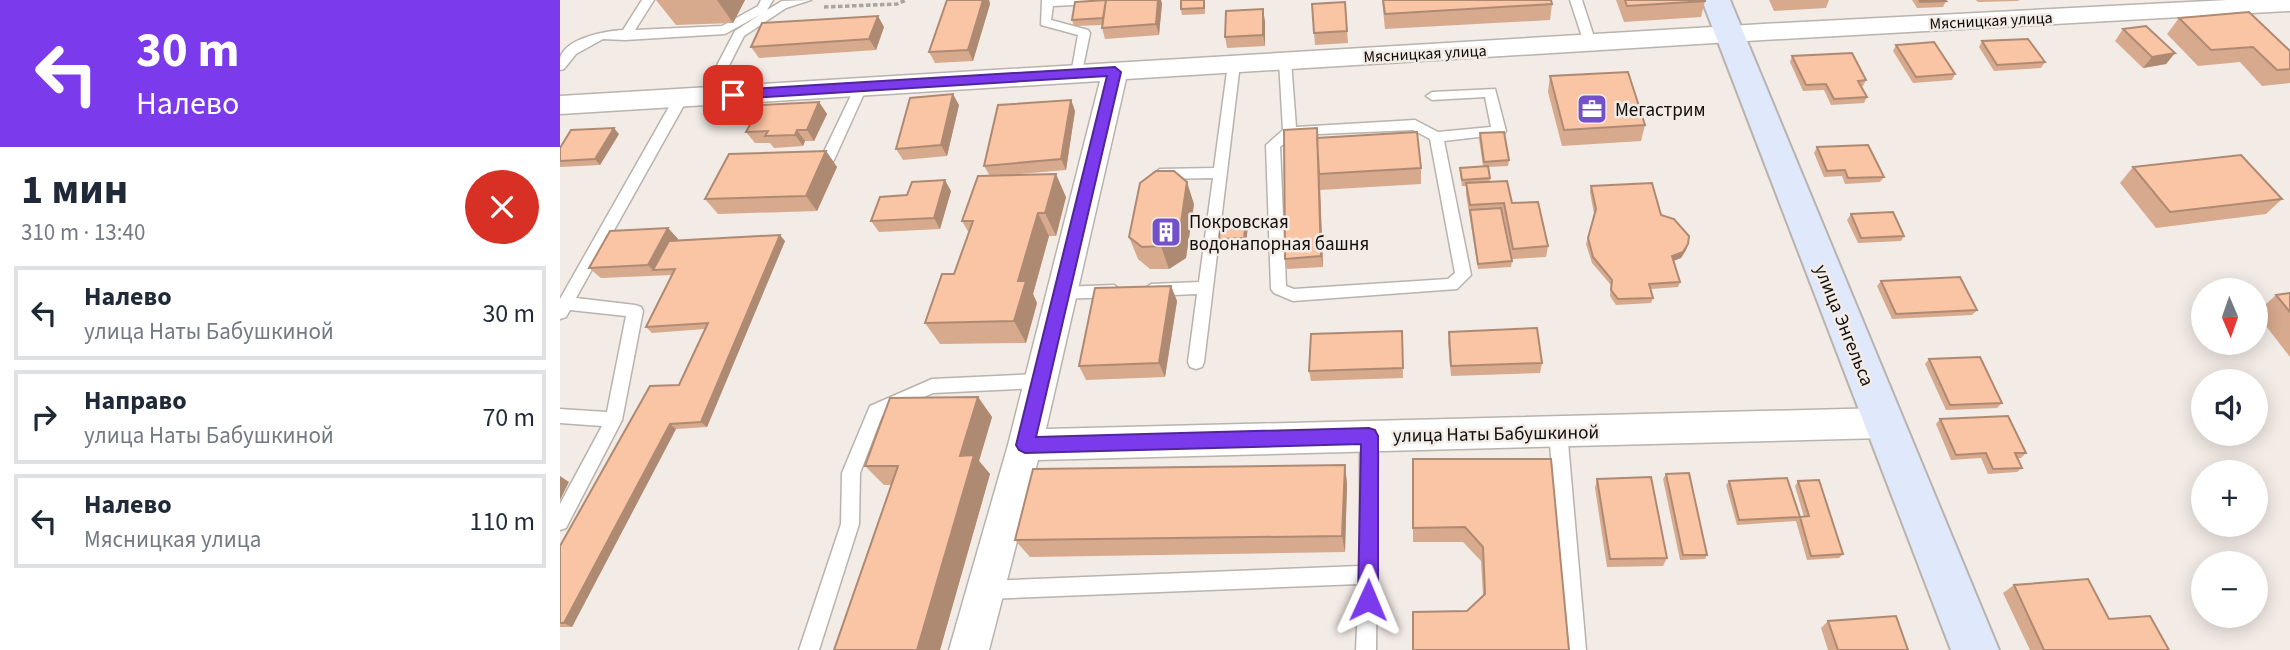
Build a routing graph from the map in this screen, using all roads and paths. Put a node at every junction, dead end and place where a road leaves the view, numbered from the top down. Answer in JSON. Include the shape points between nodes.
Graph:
{"nodes":[{"id":1,"x":648,"y":0,"type":"edge"},
{"id":2,"x":766,"y":0,"type":"edge"},
{"id":3,"x":805,"y":0,"type":"edge"},
{"id":4,"x":906,"y":0,"type":"edge"},
{"id":5,"x":1094,"y":0,"type":"edge"},
{"id":6,"x":1576,"y":0,"type":"edge"},
{"id":7,"x":1716,"y":0,"type":"edge"},
{"id":8,"x":1048,"y":1,"type":"edge"},
{"id":9,"x":2290,"y":4,"type":"edge"},
{"id":10,"x":1730,"y":34,"type":"junction"},
{"id":11,"x":625,"y":36,"type":"junction"},
{"id":12,"x":1590,"y":43,"type":"junction"},
{"id":13,"x":1285,"y":61,"type":"junction"},
{"id":14,"x":1234,"y":64,"type":"junction"},
{"id":15,"x":560,"y":66,"type":"edge"},
{"id":16,"x":1115,"y":72,"type":"junction"},
{"id":17,"x":1077,"y":74,"type":"junction"},
{"id":18,"x":861,"y":87,"type":"junction"},
{"id":19,"x":707,"y":96,"type":"junction"},
{"id":20,"x":1432,"y":96,"type":"dead end"},
{"id":21,"x":681,"y":98,"type":"junction"},
{"id":22,"x":560,"y":105,"type":"edge"},
{"id":23,"x":1290,"y":132,"type":"junction"},
{"id":24,"x":1436,"y":137,"type":"junction"},
{"id":25,"x":827,"y":160,"type":"edge"},
{"id":26,"x":1220,"y":173,"type":"junction"},
{"id":27,"x":1160,"y":174,"type":"edge"},
{"id":28,"x":1206,"y":289,"type":"junction"},
{"id":29,"x":1061,"y":293,"type":"junction"},
{"id":30,"x":563,"y":308,"type":"edge"},
{"id":31,"x":1196,"y":362,"type":"dead end"},
{"id":32,"x":1039,"y":381,"type":"junction"},
{"id":33,"x":560,"y":416,"type":"edge"},
{"id":34,"x":614,"y":420,"type":"junction"},
{"id":35,"x":1883,"y":423,"type":"junction"},
{"id":36,"x":1558,"y":431,"type":"junction"},
{"id":37,"x":1369,"y":436,"type":"junction"},
{"id":38,"x":1025,"y":445,"type":"junction"},
{"id":39,"x":560,"y":522,"type":"edge"},
{"id":40,"x":1369,"y":575,"type":"junction"},
{"id":41,"x":986,"y":590,"type":"junction"},
{"id":42,"x":809,"y":650,"type":"edge"},
{"id":43,"x":969,"y":650,"type":"edge"},
{"id":44,"x":1366,"y":650,"type":"edge"},
{"id":45,"x":1576,"y":650,"type":"edge"},
{"id":46,"x":1975,"y":650,"type":"edge"}],
"edges":[{"from":1,"to":11,"type":"lane"},
{"from":2,"to":11,"type":"lane","via":[[762,8],[725,30]]},
{"from":3,"to":4,"type":"path","via":[[816,7]]},
{"from":3,"to":19,"type":"lane","via":[[782,5],[739,34]]},
{"from":5,"to":8,"type":"lane"},
{"from":6,"to":12,"type":"lane"},
{"from":7,"to":10,"type":"main road","name":"улица Энгельса"},
{"from":8,"to":17,"type":"lane","via":[[1045,22],[1084,33]]},
{"from":9,"to":10,"type":"street","name":"Мясницкая улица"},
{"from":10,"to":12,"type":"street","name":"Мясницкая улица"},
{"from":10,"to":35,"type":"main road","name":"улица Энгельса"},
{"from":11,"to":15,"type":"lane","via":[[601,35],[572,51]]},
{"from":12,"to":13,"type":"street","name":"Мясницкая улица"},
{"from":13,"to":14,"type":"street","name":"Мясницкая улица"},
{"from":13,"to":23,"type":"lane"},
{"from":14,"to":16,"type":"street","name":"Мясницкая улица"},
{"from":14,"to":26,"type":"lane"},
{"from":16,"to":17,"type":"street","name":"Мясницкая улица"},
{"from":16,"to":29,"type":"street"},
{"from":17,"to":18,"type":"street","name":"Мясницкая улица"},
{"from":18,"to":19,"type":"street","name":"Мясницкая улица"},
{"from":18,"to":25,"type":"lane"},
{"from":19,"to":21,"type":"street","name":"Мясницкая улица"},
{"from":20,"to":24,"type":"lane","via":[[1490,92],[1499,131]]},
{"from":21,"to":22,"type":"street","name":"Мясницкая улица"},
{"from":21,"to":30,"type":"lane"},
{"from":23,"to":24,"type":"lane","via":[[1415,125]]},
{"from":23,"to":24,"type":"lane","via":[[1273,145],[1279,289],[1293,295],[1452,285],[1462,275]]},
{"from":26,"to":27,"type":"lane"},
{"from":26,"to":28,"type":"lane"},
{"from":28,"to":29,"type":"lane"},
{"from":28,"to":31,"type":"lane"},
{"from":29,"to":32,"type":"street"},
{"from":30,"to":34,"type":"lane","via":[[635,311]]},
{"from":32,"to":38,"type":"street"},
{"from":32,"to":42,"type":"lane","via":[[932,386],[876,411],[851,473],[850,524]]},
{"from":33,"to":34,"type":"lane"},
{"from":34,"to":39,"type":"lane"},
{"from":35,"to":36,"type":"street","name":"улица Наты Бабушкиной"},
{"from":35,"to":46,"type":"main road","name":"улица Энгельса"},
{"from":36,"to":37,"type":"street","name":"улица Наты Бабушкиной"},
{"from":36,"to":45,"type":"lane"},
{"from":37,"to":38,"type":"street","name":"улица Наты Бабушкиной"},
{"from":37,"to":40,"type":"lane"},
{"from":38,"to":41,"type":"street"},
{"from":40,"to":41,"type":"lane"},
{"from":40,"to":44,"type":"lane"},
{"from":41,"to":43,"type":"street"}]}
